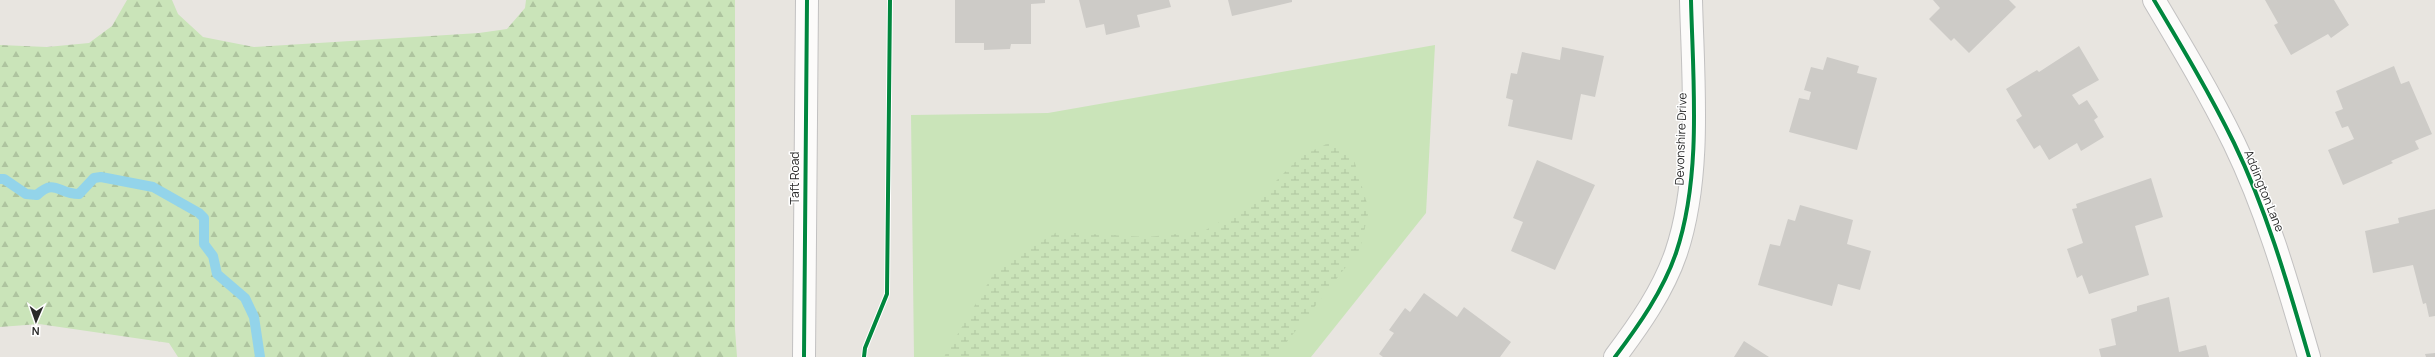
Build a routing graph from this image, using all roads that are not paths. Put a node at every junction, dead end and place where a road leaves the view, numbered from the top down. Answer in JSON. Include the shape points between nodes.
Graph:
{"nodes":[{"id":1,"x":807,"y":0,"type":"edge"},
{"id":2,"x":1691,"y":0,"type":"edge"},
{"id":3,"x":2154,"y":0,"type":"edge"},
{"id":4,"x":804,"y":357,"type":"edge"},
{"id":5,"x":1615,"y":357,"type":"edge"},
{"id":6,"x":2309,"y":357,"type":"edge"}],
"edges":[{"from":1,"to":4,"type":"street","name":"Taft Road"},
{"from":2,"to":5,"type":"street","name":"Devonshire Drive","via":[[1692,157],[1685,219],[1676,253],[1661,285],[1644,318]]},
{"from":3,"to":6,"type":"street","name":"Addington Lane","via":[[2234,144],[2277,248]]}]}
